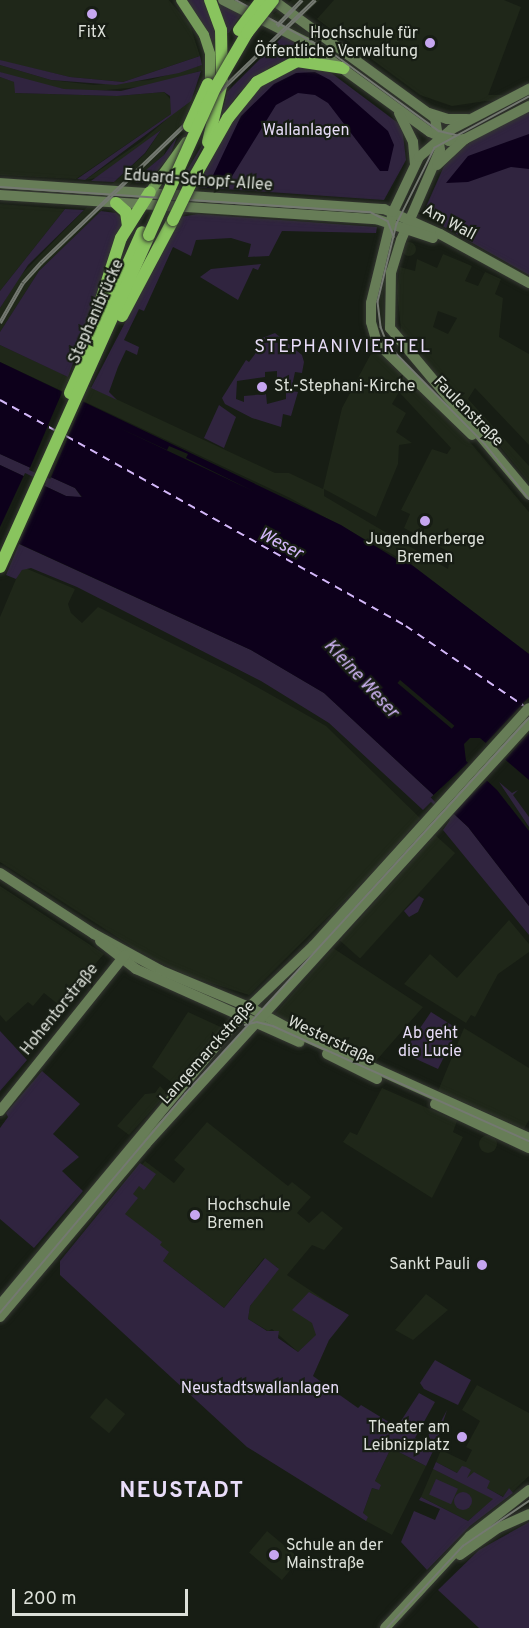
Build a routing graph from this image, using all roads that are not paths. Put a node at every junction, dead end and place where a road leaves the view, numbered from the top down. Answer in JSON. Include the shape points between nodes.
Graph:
{"nodes":[{"id":1,"x":181,"y":0,"type":"edge"},
{"id":2,"x":262,"y":0,"type":"edge"},
{"id":3,"x":273,"y":0,"type":"edge"},
{"id":4,"x":215,"y":1,"type":"edge"},
{"id":5,"x":343,"y":68,"type":"junction"},
{"id":6,"x":529,"y":88,"type":"edge"},
{"id":7,"x":529,"y":106,"type":"edge"},
{"id":8,"x":395,"y":107,"type":"junction"},
{"id":9,"x":429,"y":112,"type":"junction"},
{"id":10,"x":473,"y":118,"type":"junction"},
{"id":11,"x":441,"y":137,"type":"junction"},
{"id":12,"x":465,"y":139,"type":"junction"},
{"id":13,"x":415,"y":164,"type":"junction"},
{"id":14,"x":435,"y":167,"type":"junction"},
{"id":15,"x":0,"y":183,"type":"edge"},
{"id":16,"x":191,"y":183,"type":"junction"},
{"id":17,"x":150,"y":192,"type":"junction"},
{"id":18,"x":0,"y":195,"type":"edge"},
{"id":19,"x":116,"y":203,"type":"junction"},
{"id":20,"x":141,"y":204,"type":"junction"},
{"id":21,"x":392,"y":217,"type":"junction"},
{"id":22,"x":409,"y":223,"type":"junction"},
{"id":23,"x":128,"y":226,"type":"junction"},
{"id":24,"x":146,"y":234,"type":"junction"},
{"id":25,"x":529,"y":283,"type":"edge"},
{"id":26,"x":374,"y":286,"type":"junction"},
{"id":27,"x":389,"y":301,"type":"junction"},
{"id":28,"x":85,"y":358,"type":"junction"},
{"id":29,"x":81,"y":377,"type":"junction"},
{"id":30,"x":529,"y":494,"type":"edge"},
{"id":31,"x":529,"y":503,"type":"edge"},
{"id":32,"x":0,"y":547,"type":"edge"},
{"id":33,"x":0,"y":566,"type":"edge"},
{"id":34,"x":529,"y":708,"type":"edge"},
{"id":35,"x":529,"y":723,"type":"edge"},
{"id":36,"x":496,"y":752,"type":"junction"},
{"id":37,"x":441,"y":812,"type":"junction"},
{"id":38,"x":0,"y":873,"type":"edge"},
{"id":39,"x":124,"y":956,"type":"junction"},
{"id":40,"x":249,"y":1007,"type":"junction"},
{"id":41,"x":241,"y":1017,"type":"junction"},
{"id":42,"x":259,"y":1019,"type":"junction"},
{"id":43,"x":17,"y":1088,"type":"junction"},
{"id":44,"x":0,"y":1104,"type":"edge"},
{"id":45,"x":0,"y":1111,"type":"edge"},
{"id":46,"x":529,"y":1138,"type":"edge"},
{"id":47,"x":529,"y":1148,"type":"edge"},
{"id":48,"x":0,"y":1305,"type":"edge"},
{"id":49,"x":0,"y":1317,"type":"edge"},
{"id":50,"x":529,"y":1490,"type":"edge"},
{"id":51,"x":529,"y":1514,"type":"edge"},
{"id":52,"x":385,"y":1628,"type":"edge"},
{"id":53,"x":392,"y":1628,"type":"edge"}],
"edges":[{"from":1,"to":17,"type":"main road","via":[[204,35],[212,83],[198,124]]},
{"from":2,"to":24,"type":"highway","name":"Stephanibrücke","bridge":true,"via":[[231,44],[202,98]]},
{"from":3,"to":9,"type":"main road"},
{"from":3,"to":24,"type":"highway","name":"Stephanibrücke","bridge":true,"via":[[247,33],[223,74]]},
{"from":4,"to":5,"type":"main road","via":[[288,32]]},
{"from":4,"to":16,"type":"highway","via":[[222,82],[214,124]]},
{"from":5,"to":8,"type":"main road"},
{"from":5,"to":16,"type":"highway","via":[[297,61],[257,82],[228,118]]},
{"from":6,"to":10,"type":"main road"},
{"from":7,"to":12,"type":"main road"},
{"from":8,"to":11,"type":"main road"},
{"from":8,"to":13,"type":"main road","via":[[410,132]]},
{"from":9,"to":10,"type":"main road","via":[[447,119]]},
{"from":9,"to":11,"type":"main road"},
{"from":10,"to":11,"type":"main road"},
{"from":11,"to":12,"type":"main road"},
{"from":11,"to":13,"type":"main road"},
{"from":11,"to":14,"type":"main road"},
{"from":12,"to":14,"type":"main road"},
{"from":13,"to":21,"type":"main road"},
{"from":14,"to":22,"type":"main road"},
{"from":15,"to":17,"type":"main road","name":"Eduard-Schopf-Allee"},
{"from":16,"to":29,"type":"highway","bridge":true,"via":[[94,371]]},
{"from":17,"to":20,"type":"highway"},
{"from":17,"to":21,"type":"main road","name":"Eduard-Schopf-Allee"},
{"from":18,"to":19,"type":"main road","name":"Eduard-Schopf-Allee"},
{"from":19,"to":20,"type":"main road","name":"Eduard-Schopf-Allee"},
{"from":19,"to":23,"type":"highway","via":[[126,212]]},
{"from":20,"to":21,"type":"main road","name":"Eduard-Schopf-Allee"},
{"from":20,"to":23,"type":"highway"},
{"from":21,"to":22,"type":"main road","name":"Am Wall"},
{"from":21,"to":26,"type":"main road"},
{"from":22,"to":25,"type":"main road","name":"Am Wall"},
{"from":22,"to":27,"type":"main road","via":[[391,272]]},
{"from":23,"to":28,"type":"highway","via":[[107,277]]},
{"from":24,"to":28,"type":"highway","name":"Stephanibrücke"},
{"from":24,"to":29,"type":"highway","name":"Stephanibrücke"},
{"from":26,"to":27,"type":"main road","via":[[381,298]]},
{"from":26,"to":31,"type":"main road","name":"Faulenstraße","via":[[370,313],[377,343],[469,431]]},
{"from":27,"to":30,"type":"main road","name":"Faulenstraße","via":[[390,328]]},
{"from":28,"to":29,"type":"highway","name":"Stephanibrücke"},
{"from":29,"to":32,"type":"highway","name":"Stephanibrücke"},
{"from":29,"to":33,"type":"highway","name":"Stephanibrücke"},
{"from":34,"to":36,"type":"main road"},
{"from":35,"to":36,"type":"main road"},
{"from":36,"to":37,"type":"main road"},
{"from":37,"to":40,"type":"main road","name":"Langemarckstraße"},
{"from":37,"to":42,"type":"main road","name":"Langemarckstraße"},
{"from":38,"to":39,"type":"main road"},
{"from":39,"to":40,"type":"main road","name":"Westerstraße"},
{"from":39,"to":41,"type":"main road","name":"Westerstraße"},
{"from":39,"to":43,"type":"main road","name":"Hohentorstraße"},
{"from":40,"to":41,"type":"main road","name":"Langemarckstraße"},
{"from":40,"to":42,"type":"main road","name":"Westerstraße"},
{"from":41,"to":42,"type":"main road","name":"Westerstraße"},
{"from":41,"to":48,"type":"main road","name":"Langemarckstraße"},
{"from":42,"to":46,"type":"main road","name":"Westerstraße"},
{"from":42,"to":47,"type":"main road","name":"Westerstraße"},
{"from":42,"to":49,"type":"main road","name":"Langemarckstraße"},
{"from":43,"to":44,"type":"main road","name":"Hohentorstraße"},
{"from":43,"to":45,"type":"main road","name":"Hohentorstraße"},
{"from":50,"to":52,"type":"main road","via":[[470,1536]]},
{"from":51,"to":53,"type":"main road","via":[[471,1546]]}]}
